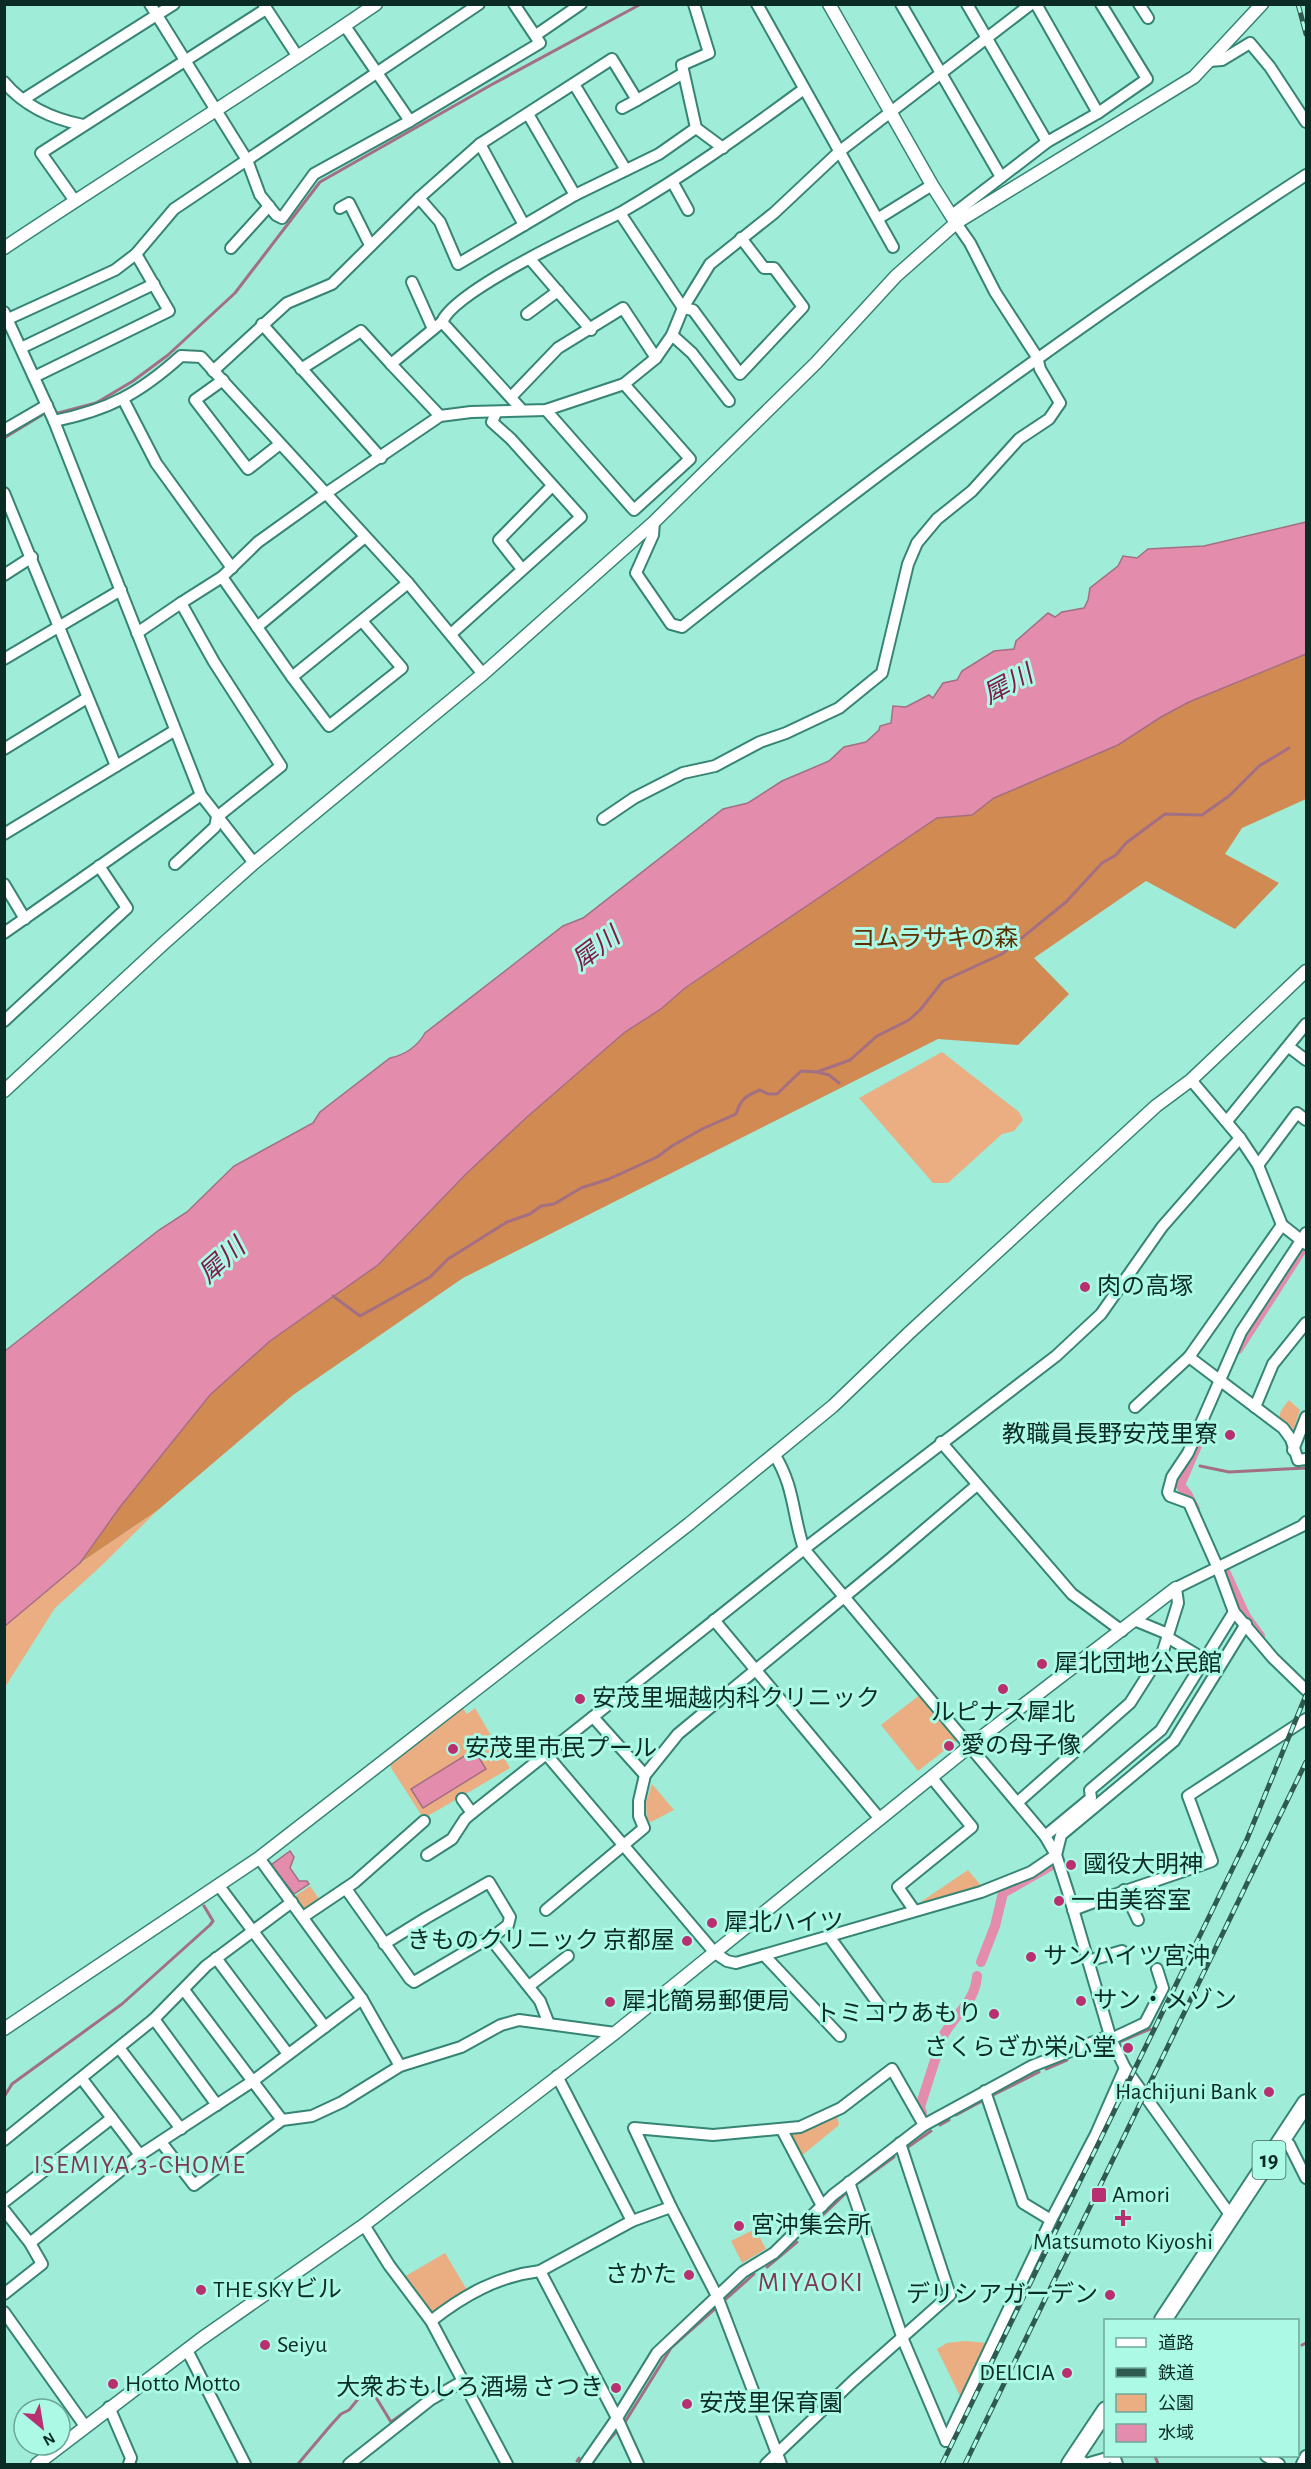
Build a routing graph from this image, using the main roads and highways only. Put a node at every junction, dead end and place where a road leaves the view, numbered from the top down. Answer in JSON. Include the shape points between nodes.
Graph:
{"nodes":[{"id":1,"x":1306,"y":2103,"type":"edge"},
{"id":2,"x":1166,"y":2319,"type":"edge"},
{"id":3,"x":1104,"y":2413,"type":"edge"},
{"id":4,"x":1073,"y":2461,"type":"edge"}],
"edges":[{"from":1,"to":2,"type":"highway","number":"19"},
{"from":3,"to":4,"type":"highway"}]}
